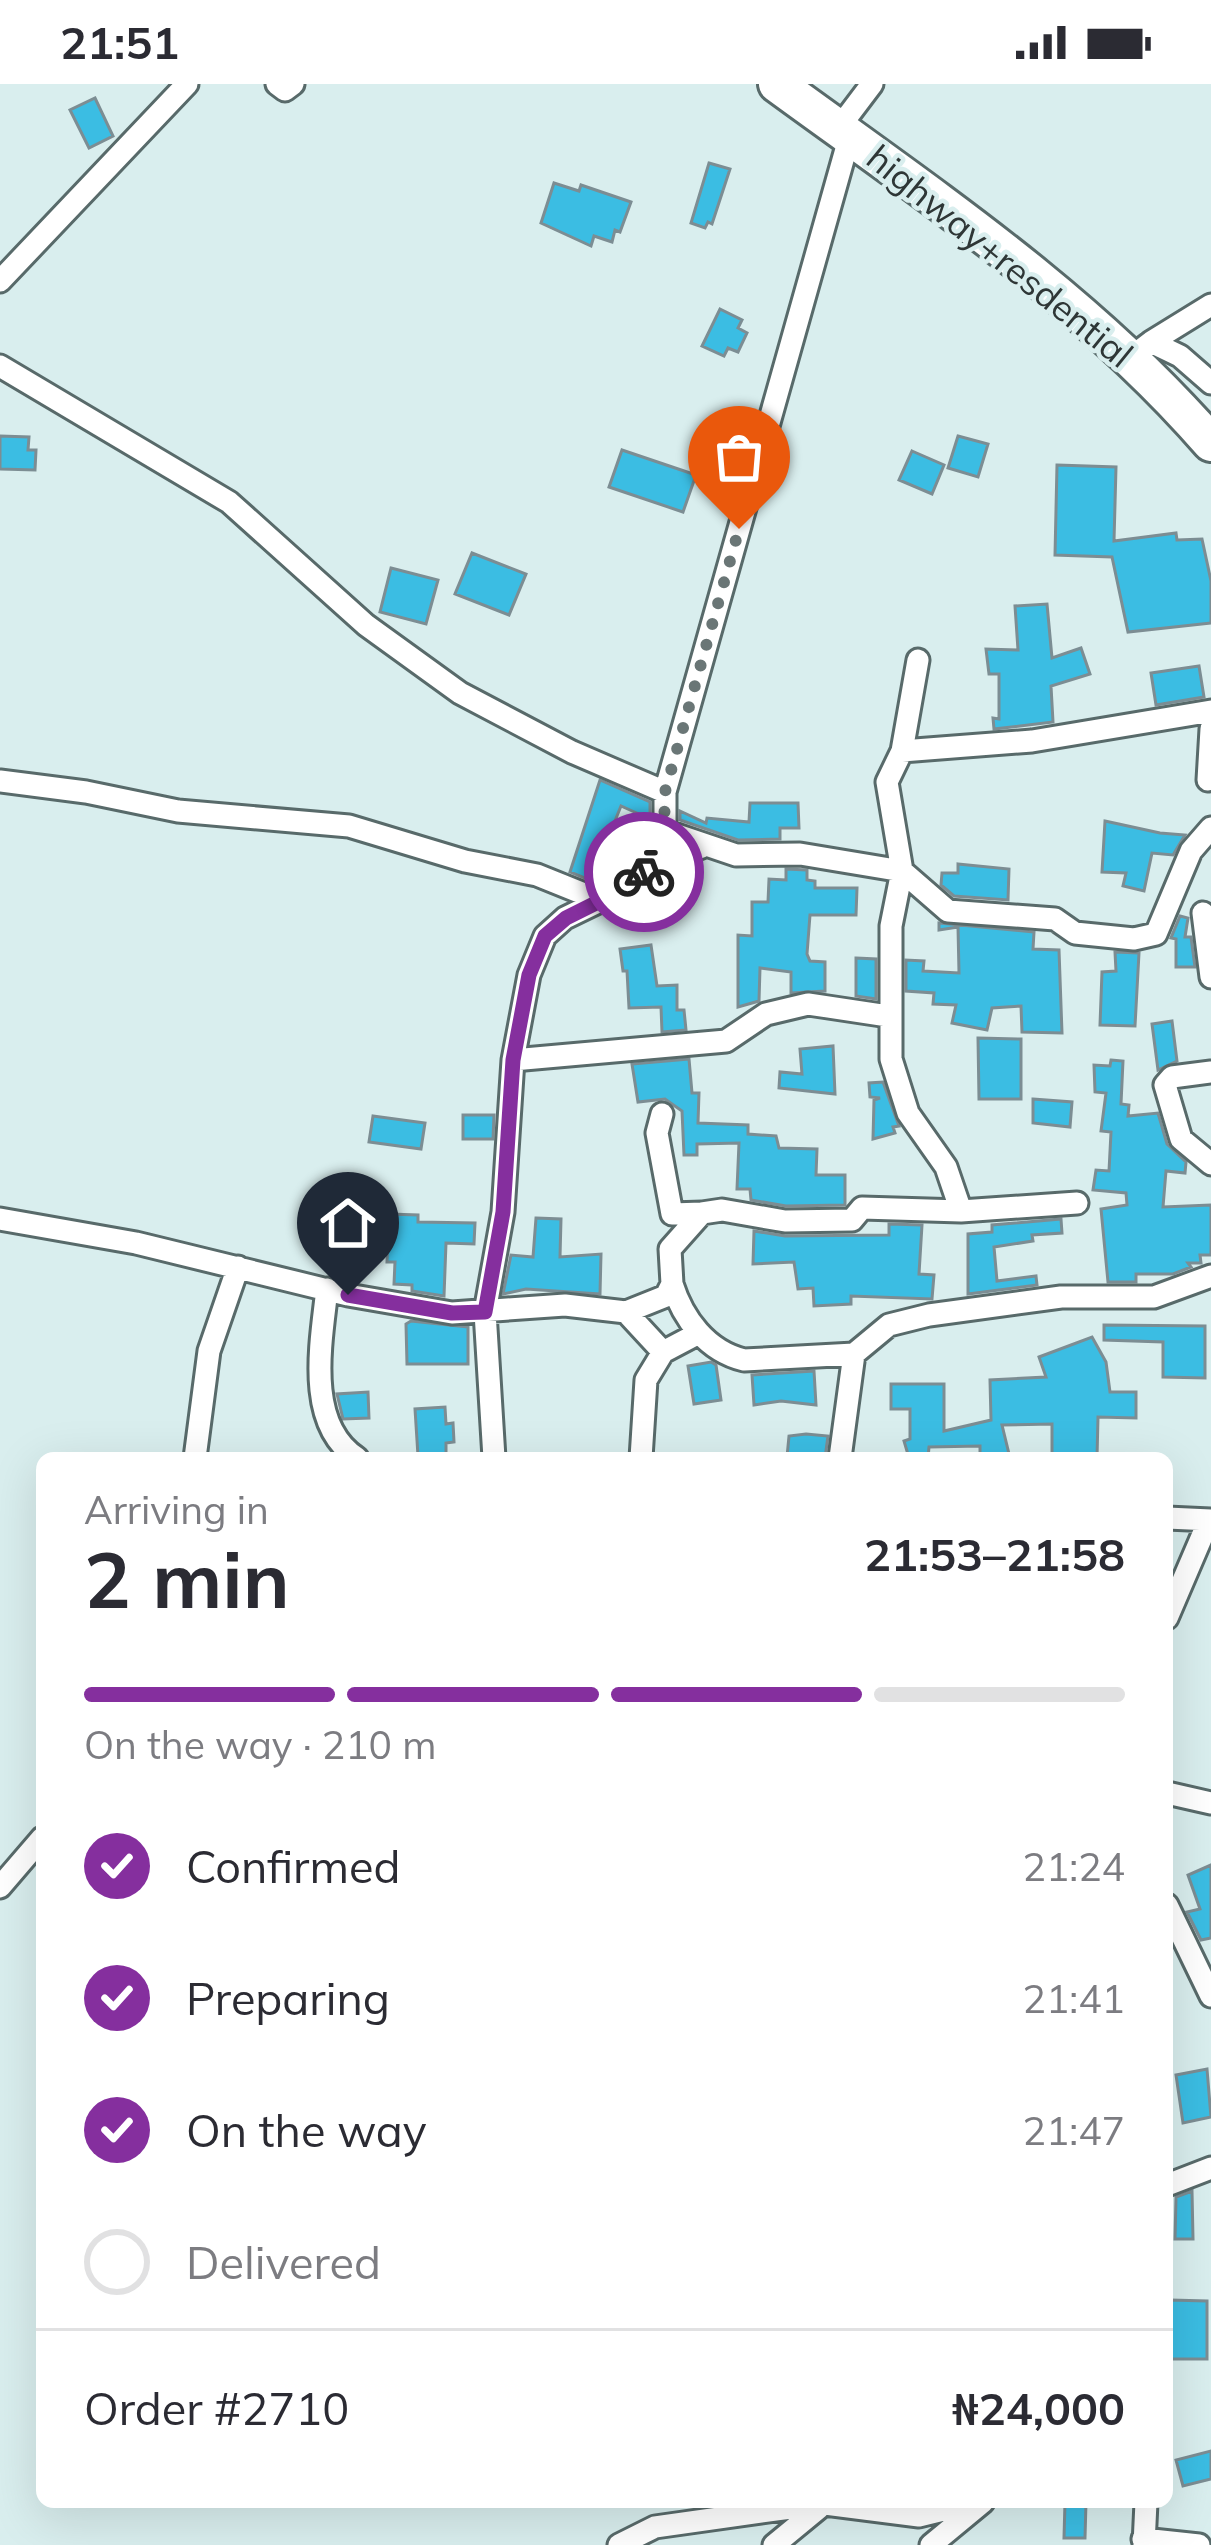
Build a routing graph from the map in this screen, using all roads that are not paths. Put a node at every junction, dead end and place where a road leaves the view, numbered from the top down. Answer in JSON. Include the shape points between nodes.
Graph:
{"nodes":[{"id":1,"x":187,"y":84,"type":"edge"},
{"id":2,"x":277,"y":84,"type":"edge"},
{"id":3,"x":293,"y":84,"type":"edge"},
{"id":4,"x":777,"y":84,"type":"edge"},
{"id":5,"x":872,"y":84,"type":"edge"},
{"id":6,"x":844,"y":132,"type":"junction"},
{"id":7,"x":0,"y":281,"type":"edge"},
{"id":8,"x":1211,"y":305,"type":"edge"},
{"id":9,"x":1140,"y":350,"type":"junction"},
{"id":10,"x":0,"y":366,"type":"edge"},
{"id":11,"x":1211,"y":383,"type":"edge"},
{"id":12,"x":1211,"y":443,"type":"edge"},
{"id":13,"x":918,"y":660,"type":"dead end"},
{"id":14,"x":1211,"y":711,"type":"edge"},
{"id":15,"x":1211,"y":729,"type":"edge"},
{"id":16,"x":902,"y":751,"type":"junction"},
{"id":17,"x":1208,"y":780,"type":"dead end"},
{"id":18,"x":0,"y":781,"type":"edge"},
{"id":19,"x":665,"y":792,"type":"junction"},
{"id":20,"x":1211,"y":828,"type":"edge"},
{"id":21,"x":664,"y":831,"type":"junction"},
{"id":22,"x":702,"y":847,"type":"junction"},
{"id":23,"x":902,"y":871,"type":"junction"},
{"id":24,"x":638,"y":882,"type":"junction"},
{"id":25,"x":599,"y":900,"type":"junction"},
{"id":26,"x":1166,"y":902,"type":"junction"},
{"id":27,"x":1207,"y":914,"type":"edge"},
{"id":28,"x":1211,"y":977,"type":"edge"},
{"id":29,"x":888,"y":1016,"type":"junction"},
{"id":30,"x":513,"y":1060,"type":"junction"},
{"id":31,"x":1211,"y":1072,"type":"edge"},
{"id":32,"x":662,"y":1114,"type":"dead end"},
{"id":33,"x":1211,"y":1164,"type":"edge"},
{"id":34,"x":1077,"y":1203,"type":"dead end"},
{"id":35,"x":961,"y":1211,"type":"junction"},
{"id":36,"x":703,"y":1213,"type":"junction"},
{"id":37,"x":0,"y":1219,"type":"edge"},
{"id":38,"x":238,"y":1267,"type":"junction"},
{"id":39,"x":1211,"y":1276,"type":"edge"},
{"id":40,"x":672,"y":1284,"type":"junction"},
{"id":41,"x":327,"y":1289,"type":"junction"},
{"id":42,"x":485,"y":1312,"type":"junction"},
{"id":43,"x":626,"y":1312,"type":"junction"},
{"id":44,"x":699,"y":1333,"type":"junction"},
{"id":45,"x":663,"y":1352,"type":"junction"},
{"id":46,"x":854,"y":1354,"type":"junction"},
{"id":47,"x":196,"y":1452,"type":"edge"},
{"id":48,"x":351,"y":1452,"type":"edge"},
{"id":49,"x":494,"y":1452,"type":"edge"},
{"id":50,"x":641,"y":1452,"type":"edge"},
{"id":51,"x":841,"y":1452,"type":"edge"},
{"id":52,"x":1173,"y":1518,"type":"edge"},
{"id":53,"x":1210,"y":1520,"type":"edge"},
{"id":54,"x":1173,"y":1604,"type":"edge"},
{"id":55,"x":1173,"y":1794,"type":"edge"},
{"id":56,"x":1211,"y":1803,"type":"edge"},
{"id":57,"x":36,"y":1845,"type":"edge"},
{"id":58,"x":0,"y":1887,"type":"edge"},
{"id":59,"x":1173,"y":1917,"type":"edge"},
{"id":60,"x":1211,"y":1996,"type":"edge"},
{"id":61,"x":1211,"y":2168,"type":"edge"},
{"id":62,"x":1173,"y":2183,"type":"edge"},
{"id":63,"x":795,"y":2508,"type":"edge"},
{"id":64,"x":820,"y":2508,"type":"edge"},
{"id":65,"x":857,"y":2508,"type":"edge"},
{"id":66,"x":954,"y":2508,"type":"edge"},
{"id":67,"x":972,"y":2508,"type":"edge"},
{"id":68,"x":1146,"y":2508,"type":"edge"},
{"id":69,"x":1143,"y":2542,"type":"edge"},
{"id":70,"x":620,"y":2545,"type":"edge"},
{"id":71,"x":774,"y":2545,"type":"edge"},
{"id":72,"x":932,"y":2545,"type":"edge"},
{"id":73,"x":1199,"y":2545,"type":"edge"}],
"edges":[{"from":1,"to":7,"type":"street"},
{"from":2,"to":3,"type":"street","via":[[286,91]]},
{"from":4,"to":6,"type":"highway","name":"highway+resdential"},
{"from":5,"to":6,"type":"street"},
{"from":6,"to":9,"type":"highway","name":"highway+resdential"},
{"from":6,"to":19,"type":"street"},
{"from":8,"to":9,"type":"street"},
{"from":9,"to":11,"type":"street","via":[[1180,356]]},
{"from":9,"to":12,"type":"highway","name":"highway+resdential"},
{"from":10,"to":19,"type":"street","via":[[230,502],[366,625],[460,693]]},
{"from":13,"to":16,"type":"street"},
{"from":14,"to":16,"type":"street","via":[[1032,741]]},
{"from":15,"to":17,"type":"street"},
{"from":16,"to":23,"type":"street","via":[[886,782]]},
{"from":18,"to":25,"type":"street","via":[[178,812],[349,826],[537,875]]},
{"from":19,"to":21,"type":"street"},
{"from":20,"to":26,"type":"street"},
{"from":21,"to":22,"type":"street"},
{"from":21,"to":24,"type":"street"},
{"from":22,"to":23,"type":"street"},
{"from":22,"to":24,"type":"street"},
{"from":23,"to":26,"type":"street","via":[[948,911],[1055,920],[1075,933],[1156,934]]},
{"from":23,"to":29,"type":"street"},
{"from":24,"to":25,"type":"street"},
{"from":25,"to":30,"type":"street","via":[[545,936]]},
{"from":26,"to":27,"type":"street"},
{"from":27,"to":28,"type":"street"},
{"from":29,"to":30,"type":"street","via":[[808,1004],[766,1014],[726,1041]]},
{"from":29,"to":35,"type":"street","via":[[908,1113],[946,1167]]},
{"from":30,"to":42,"type":"street","via":[[503,1212]]},
{"from":31,"to":33,"type":"street","via":[[1165,1085],[1181,1139]]},
{"from":32,"to":36,"type":"street","via":[[657,1133],[672,1214]]},
{"from":34,"to":35,"type":"street"},
{"from":35,"to":36,"type":"street","via":[[862,1208],[852,1220],[785,1221]]},
{"from":36,"to":40,"type":"street","via":[[670,1250]]},
{"from":37,"to":38,"type":"street"},
{"from":38,"to":41,"type":"street"},
{"from":38,"to":47,"type":"street","via":[[209,1351]]},
{"from":39,"to":46,"type":"street","via":[[1154,1297],[1061,1297],[929,1316],[889,1325]]},
{"from":40,"to":43,"type":"street","via":[[653,1305]]},
{"from":40,"to":44,"type":"street"},
{"from":41,"to":42,"type":"street"},
{"from":41,"to":48,"type":"street","via":[[325,1410],[329,1432]]},
{"from":42,"to":43,"type":"street","via":[[565,1305]]},
{"from":42,"to":49,"type":"street"},
{"from":43,"to":45,"type":"street"},
{"from":44,"to":45,"type":"street"},
{"from":44,"to":46,"type":"street","via":[[744,1360]]},
{"from":45,"to":50,"type":"street","via":[[646,1380]]},
{"from":46,"to":51,"type":"street"},
{"from":52,"to":53,"type":"street"},
{"from":53,"to":54,"type":"street"},
{"from":55,"to":56,"type":"street"},
{"from":57,"to":58,"type":"street"},
{"from":59,"to":60,"type":"street"},
{"from":61,"to":62,"type":"street"},
{"from":63,"to":70,"type":"street","via":[[655,2527]]},
{"from":64,"to":71,"type":"street"},
{"from":65,"to":66,"type":"street","via":[[920,2516]]},
{"from":67,"to":72,"type":"street"},
{"from":68,"to":69,"type":"street"},
{"from":69,"to":73,"type":"street"}]}
